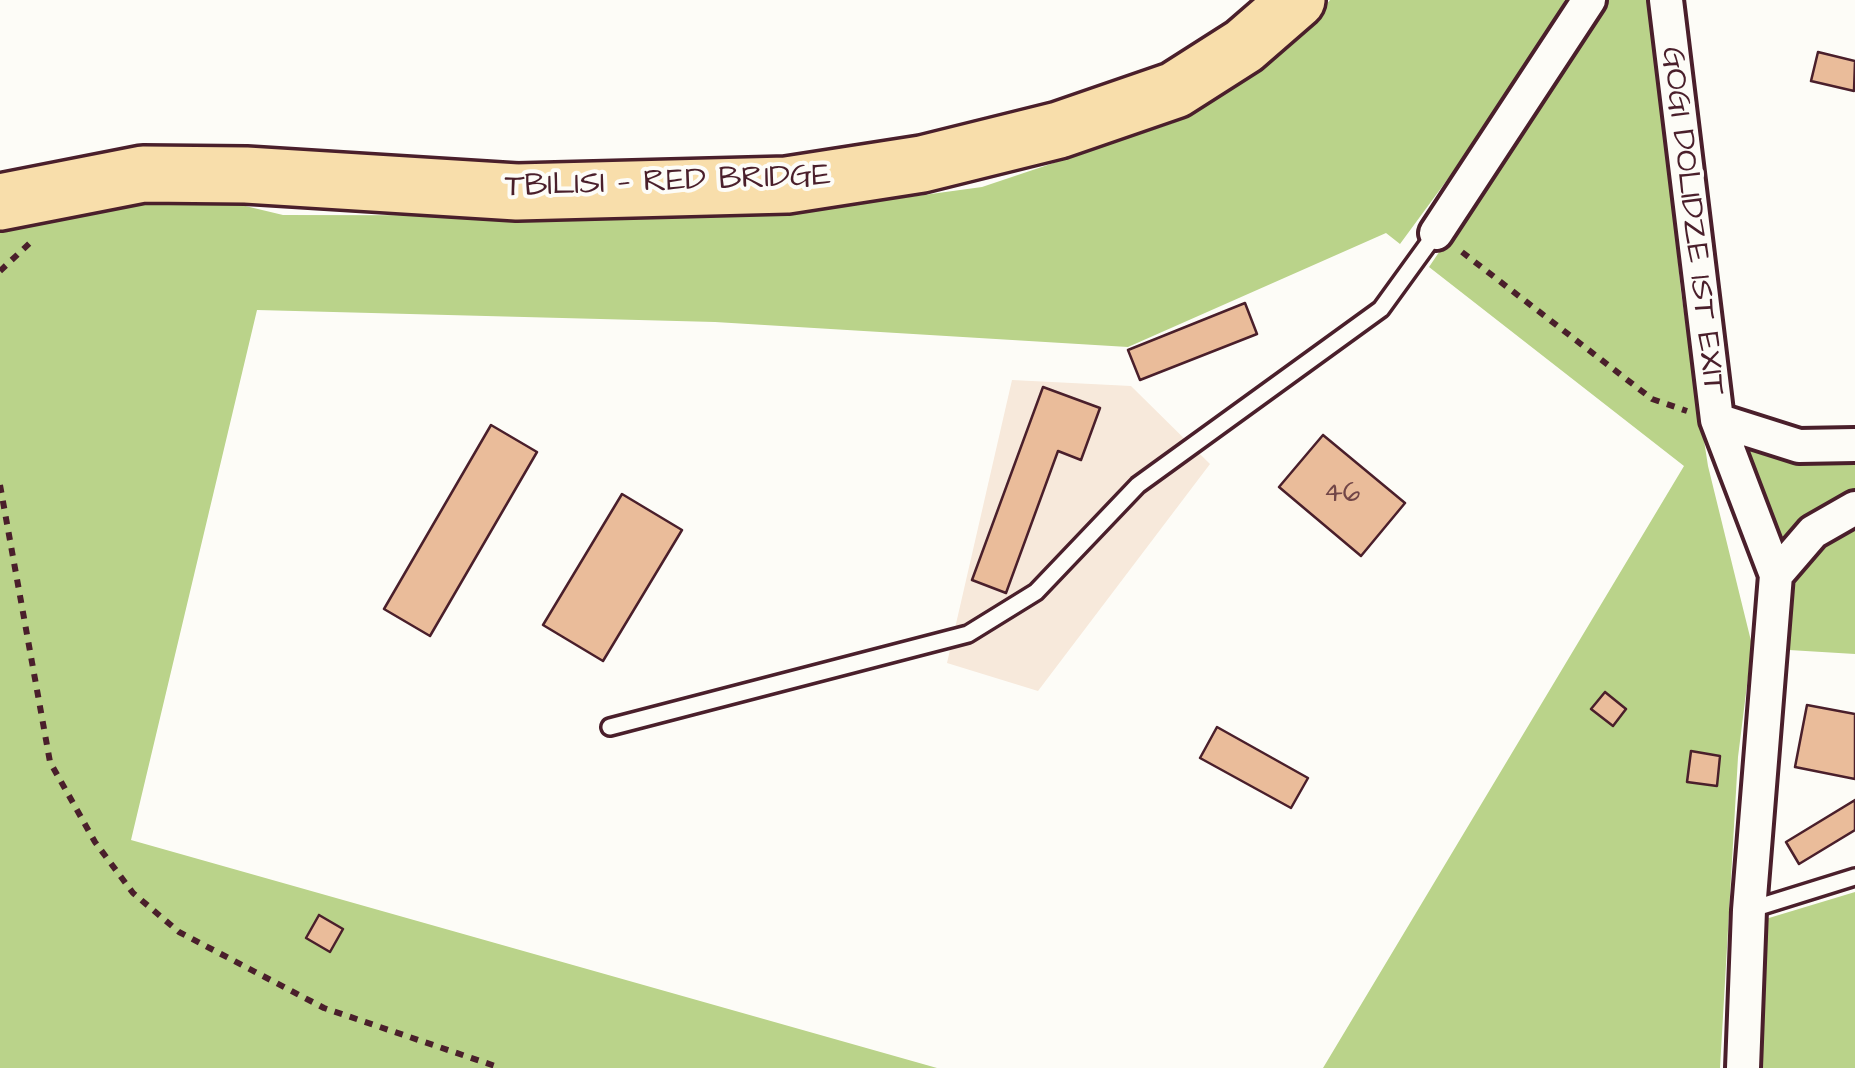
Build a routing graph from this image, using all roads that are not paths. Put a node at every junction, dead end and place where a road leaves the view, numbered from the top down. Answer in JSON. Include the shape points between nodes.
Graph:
{"nodes":[{"id":1,"x":1297,"y":0,"type":"edge"},
{"id":2,"x":1589,"y":0,"type":"edge"},
{"id":3,"x":1666,"y":0,"type":"edge"},
{"id":4,"x":0,"y":202,"type":"edge"},
{"id":5,"x":1436,"y":233,"type":"joint"},
{"id":6,"x":1717,"y":420,"type":"junction"},
{"id":7,"x":1855,"y":445,"type":"edge"},
{"id":8,"x":1855,"y":508,"type":"edge"},
{"id":9,"x":1776,"y":575,"type":"junction"},
{"id":10,"x":610,"y":727,"type":"dead end"},
{"id":11,"x":1855,"y":877,"type":"edge"},
{"id":12,"x":1749,"y":910,"type":"junction"},
{"id":13,"x":1743,"y":1068,"type":"edge"}],
"edges":[{"from":1,"to":4,"type":"highway","name":"TBILISI — RED BRIDGE","via":[[1244,46],[1176,90],[1059,130],[922,164],[787,185],[517,192],[143,174]]},
{"from":2,"to":5,"type":"street"},
{"from":3,"to":6,"type":"street","name":"GOGI DOLIDZE 1ST EXIT"},
{"from":5,"to":10,"type":"lane","via":[[1381,309],[1138,484],[1036,592],[968,634]]},
{"from":6,"to":7,"type":"street","name":"GOGI DOLIDZE 1ST EXIT","via":[[1799,446]]},
{"from":6,"to":9,"type":"street"},
{"from":8,"to":9,"type":"street","via":[[1812,532]]},
{"from":9,"to":12,"type":"street"},
{"from":11,"to":12,"type":"lane"},
{"from":12,"to":13,"type":"street"}]}
